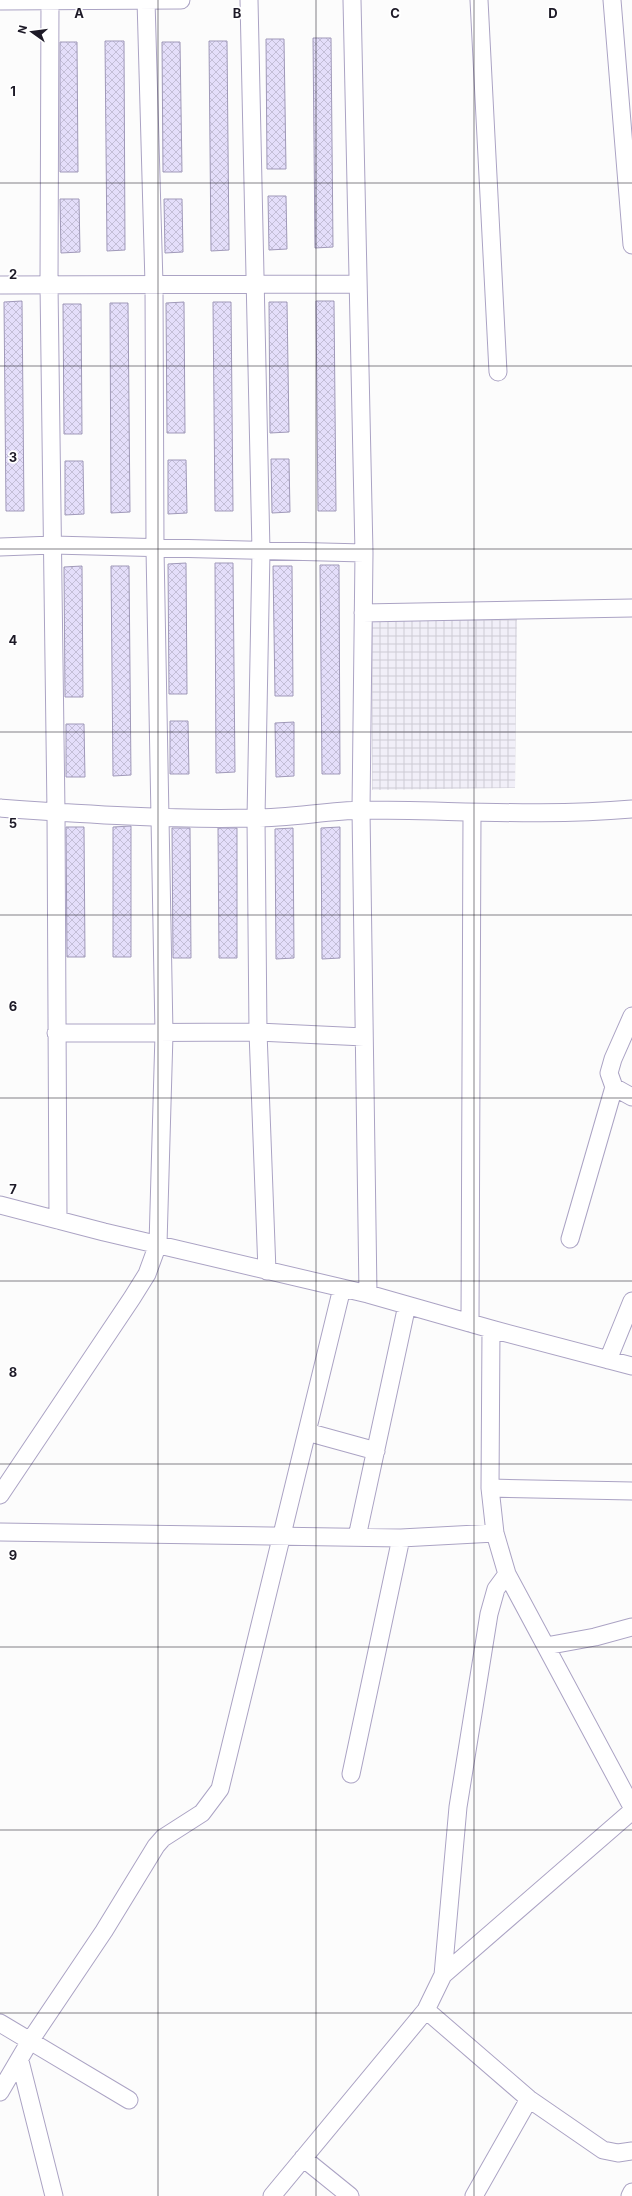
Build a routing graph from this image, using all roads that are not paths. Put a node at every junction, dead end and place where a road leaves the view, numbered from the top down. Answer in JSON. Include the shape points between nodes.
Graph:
{"nodes":[{"id":1,"x":50,"y":0,"type":"edge"},
{"id":2,"x":146,"y":0,"type":"edge"},
{"id":3,"x":181,"y":0,"type":"edge"},
{"id":4,"x":248,"y":0,"type":"edge"},
{"id":5,"x":352,"y":0,"type":"edge"},
{"id":6,"x":479,"y":0,"type":"edge"},
{"id":7,"x":612,"y":0,"type":"edge"},
{"id":8,"x":0,"y":1,"type":"edge"},
{"id":9,"x":632,"y":245,"type":"edge"},
{"id":10,"x":154,"y":284,"type":"junction"},
{"id":11,"x":358,"y":284,"type":"junction"},
{"id":12,"x":0,"y":285,"type":"edge"},
{"id":13,"x":49,"y":285,"type":"junction"},
{"id":14,"x":254,"y":285,"type":"junction"},
{"id":15,"x":498,"y":372,"type":"dead end"},
{"id":16,"x":53,"y":546,"type":"junction"},
{"id":17,"x":0,"y":547,"type":"edge"},
{"id":18,"x":154,"y":549,"type":"junction"},
{"id":19,"x":261,"y":551,"type":"junction"},
{"id":20,"x":364,"y":553,"type":"junction"},
{"id":21,"x":632,"y":608,"type":"edge"},
{"id":22,"x":363,"y":613,"type":"junction"},
{"id":23,"x":0,"y":808,"type":"edge"},
{"id":24,"x":632,"y":808,"type":"edge"},
{"id":25,"x":361,"y":810,"type":"junction"},
{"id":26,"x":56,"y":812,"type":"junction"},
{"id":27,"x":472,"y":814,"type":"junction"},
{"id":28,"x":159,"y":818,"type":"junction"},
{"id":29,"x":256,"y":818,"type":"junction"},
{"id":30,"x":632,"y":1016,"type":"edge"},
{"id":31,"x":258,"y":1032,"type":"junction"},
{"id":32,"x":56,"y":1033,"type":"junction"},
{"id":33,"x":164,"y":1034,"type":"junction"},
{"id":34,"x":364,"y":1036,"type":"junction"},
{"id":35,"x":614,"y":1087,"type":"junction"},
{"id":36,"x":632,"y":1097,"type":"edge"},
{"id":37,"x":0,"y":1204,"type":"edge"},
{"id":38,"x":58,"y":1220,"type":"junction"},
{"id":39,"x":570,"y":1239,"type":"dead end"},
{"id":40,"x":158,"y":1244,"type":"junction"},
{"id":41,"x":267,"y":1271,"type":"junction"},
{"id":42,"x":342,"y":1288,"type":"junction"},
{"id":43,"x":368,"y":1294,"type":"junction"},
{"id":44,"x":632,"y":1301,"type":"edge"},
{"id":45,"x":408,"y":1305,"type":"junction"},
{"id":46,"x":470,"y":1323,"type":"junction"},
{"id":47,"x":491,"y":1329,"type":"junction"},
{"id":48,"x":608,"y":1360,"type":"junction"},
{"id":49,"x":632,"y":1366,"type":"edge"},
{"id":50,"x":307,"y":1432,"type":"junction"},
{"id":51,"x":376,"y":1451,"type":"junction"},
{"id":52,"x":5,"y":1478,"type":"edge"},
{"id":53,"x":490,"y":1488,"type":"junction"},
{"id":54,"x":632,"y":1491,"type":"edge"},
{"id":55,"x":0,"y":1495,"type":"edge"},
{"id":56,"x":0,"y":1532,"type":"edge"},
{"id":57,"x":495,"y":1533,"type":"junction"},
{"id":58,"x":281,"y":1536,"type":"junction"},
{"id":59,"x":357,"y":1537,"type":"junction"},
{"id":60,"x":401,"y":1538,"type":"junction"},
{"id":61,"x":507,"y":1574,"type":"junction"},
{"id":62,"x":632,"y":1627,"type":"edge"},
{"id":63,"x":546,"y":1646,"type":"junction"},
{"id":64,"x":350,"y":1774,"type":"dead end"},
{"id":65,"x":628,"y":1790,"type":"edge"},
{"id":66,"x":632,"y":1807,"type":"edge"},
{"id":67,"x":632,"y":1811,"type":"edge"},
{"id":68,"x":443,"y":1976,"type":"junction"},
{"id":69,"x":426,"y":2010,"type":"junction"},
{"id":70,"x":0,"y":2023,"type":"edge"},
{"id":71,"x":30,"y":2041,"type":"junction"},
{"id":72,"x":20,"y":2061,"type":"junction"},
{"id":73,"x":0,"y":2092,"type":"edge"},
{"id":74,"x":529,"y":2099,"type":"junction"},
{"id":75,"x":129,"y":2100,"type":"dead end"},
{"id":76,"x":632,"y":2151,"type":"edge"},
{"id":77,"x":303,"y":2158,"type":"junction"},
{"id":78,"x":632,"y":2192,"type":"edge"},
{"id":79,"x":54,"y":2196,"type":"edge"},
{"id":80,"x":272,"y":2196,"type":"edge"},
{"id":81,"x":350,"y":2196,"type":"edge"},
{"id":82,"x":474,"y":2196,"type":"edge"},
{"id":83,"x":630,"y":2196,"type":"edge"}],
"edges":[{"from":1,"to":2,"type":"street"},
{"from":1,"to":8,"type":"street"},
{"from":1,"to":13,"type":"street"},
{"from":2,"to":3,"type":"street"},
{"from":2,"to":10,"type":"street"},
{"from":4,"to":14,"type":"street"},
{"from":5,"to":11,"type":"street"},
{"from":6,"to":15,"type":"street"},
{"from":7,"to":9,"type":"street"},
{"from":10,"to":13,"type":"street"},
{"from":10,"to":14,"type":"street"},
{"from":10,"to":18,"type":"street"},
{"from":11,"to":14,"type":"street"},
{"from":11,"to":20,"type":"street"},
{"from":12,"to":13,"type":"street"},
{"from":13,"to":16,"type":"street"},
{"from":14,"to":19,"type":"street"},
{"from":16,"to":17,"type":"street"},
{"from":16,"to":18,"type":"street"},
{"from":16,"to":26,"type":"street"},
{"from":18,"to":19,"type":"street"},
{"from":18,"to":28,"type":"street"},
{"from":19,"to":20,"type":"street"},
{"from":19,"to":29,"type":"street"},
{"from":20,"to":22,"type":"street"},
{"from":21,"to":22,"type":"street"},
{"from":22,"to":25,"type":"street"},
{"from":23,"to":26,"type":"street"},
{"from":24,"to":27,"type":"street","via":[[609,811]]},
{"from":25,"to":27,"type":"street"},
{"from":25,"to":29,"type":"street"},
{"from":25,"to":34,"type":"street"},
{"from":26,"to":28,"type":"street"},
{"from":26,"to":32,"type":"street"},
{"from":27,"to":46,"type":"street"},
{"from":28,"to":29,"type":"street"},
{"from":28,"to":33,"type":"street"},
{"from":29,"to":31,"type":"street"},
{"from":30,"to":35,"type":"street","via":[[609,1073]]},
{"from":31,"to":33,"type":"street"},
{"from":31,"to":34,"type":"street"},
{"from":31,"to":41,"type":"street"},
{"from":32,"to":33,"type":"street"},
{"from":32,"to":38,"type":"street"},
{"from":33,"to":40,"type":"street"},
{"from":34,"to":43,"type":"street"},
{"from":35,"to":36,"type":"street"},
{"from":35,"to":39,"type":"street"},
{"from":37,"to":38,"type":"street"},
{"from":38,"to":40,"type":"street"},
{"from":40,"to":41,"type":"street"},
{"from":40,"to":52,"type":"street","via":[[147,1274],[132,1298]]},
{"from":41,"to":42,"type":"street"},
{"from":42,"to":43,"type":"street"},
{"from":42,"to":50,"type":"street"},
{"from":43,"to":45,"type":"street"},
{"from":44,"to":48,"type":"street"},
{"from":45,"to":46,"type":"street"},
{"from":45,"to":51,"type":"street"},
{"from":46,"to":47,"type":"street"},
{"from":47,"to":48,"type":"street"},
{"from":47,"to":53,"type":"street"},
{"from":48,"to":49,"type":"street"},
{"from":50,"to":51,"type":"street"},
{"from":50,"to":58,"type":"street"},
{"from":51,"to":59,"type":"street"},
{"from":52,"to":55,"type":"street"},
{"from":53,"to":54,"type":"street"},
{"from":53,"to":57,"type":"street"},
{"from":56,"to":58,"type":"street","via":[[183,1537]]},
{"from":57,"to":60,"type":"street"},
{"from":57,"to":61,"type":"street"},
{"from":58,"to":59,"type":"street"},
{"from":58,"to":71,"type":"street","via":[[220,1789],[202,1813],[163,1838],[156,1846],[104,1931]]},
{"from":59,"to":60,"type":"street"},
{"from":60,"to":64,"type":"street"},
{"from":61,"to":63,"type":"street"},
{"from":61,"to":68,"type":"street","via":[[496,1589],[490,1614],[458,1807]]},
{"from":62,"to":63,"type":"street"},
{"from":63,"to":65,"type":"street"},
{"from":65,"to":66,"type":"street"},
{"from":67,"to":68,"type":"street"},
{"from":68,"to":69,"type":"street"},
{"from":69,"to":74,"type":"street"},
{"from":69,"to":77,"type":"street"},
{"from":70,"to":71,"type":"street"},
{"from":71,"to":72,"type":"street"},
{"from":71,"to":75,"type":"street"},
{"from":72,"to":73,"type":"street"},
{"from":72,"to":79,"type":"street"},
{"from":74,"to":76,"type":"street","via":[[604,2150],[618,2153]]},
{"from":74,"to":82,"type":"street"},
{"from":77,"to":80,"type":"street"},
{"from":77,"to":81,"type":"street"},
{"from":78,"to":83,"type":"street"}]}
